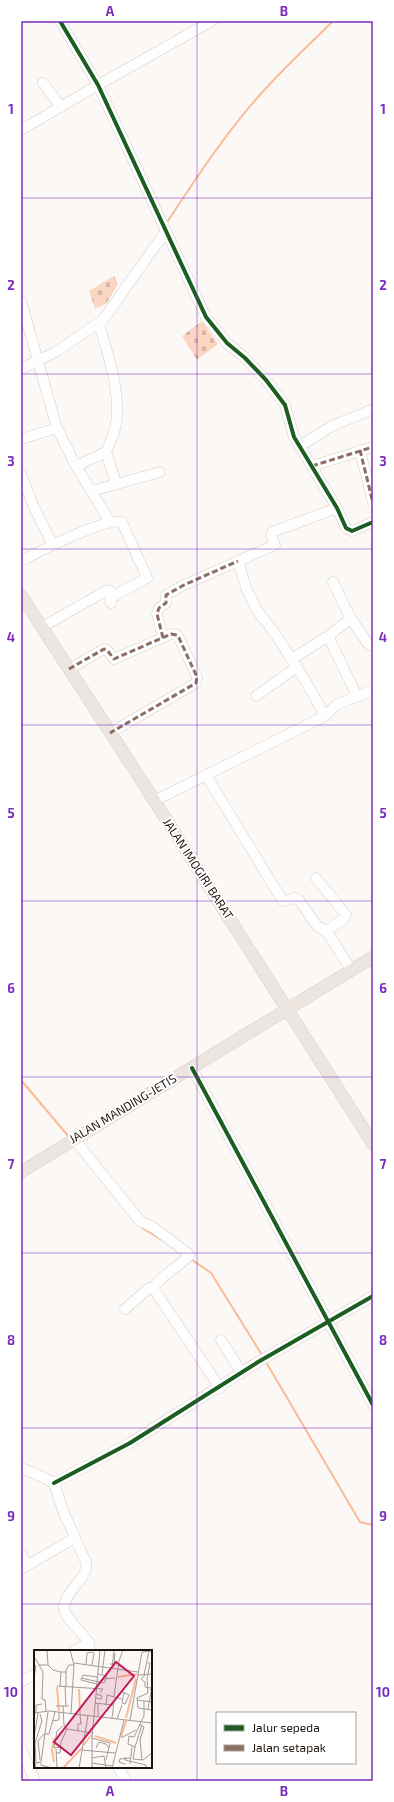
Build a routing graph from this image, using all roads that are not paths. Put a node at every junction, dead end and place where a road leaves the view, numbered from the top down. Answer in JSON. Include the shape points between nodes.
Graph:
{"nodes":[{"id":1,"x":60,"y":21,"type":"edge"},
{"id":2,"x":212,"y":21,"type":"edge"},
{"id":3,"x":43,"y":83,"type":"dead end"},
{"id":4,"x":98,"y":85,"type":"junction"},
{"id":5,"x":61,"y":107,"type":"junction"},
{"id":6,"x":21,"y":130,"type":"edge"},
{"id":7,"x":164,"y":228,"type":"junction"},
{"id":8,"x":21,"y":301,"type":"edge"},
{"id":9,"x":99,"y":324,"type":"junction"},
{"id":10,"x":37,"y":357,"type":"junction"},
{"id":11,"x":21,"y":369,"type":"edge"},
{"id":12,"x":373,"y":410,"type":"edge"},
{"id":13,"x":57,"y":428,"type":"junction"},
{"id":14,"x":21,"y":438,"type":"edge"},
{"id":15,"x":300,"y":446,"type":"junction"},
{"id":16,"x":373,"y":447,"type":"edge"},
{"id":17,"x":360,"y":450,"type":"junction"},
{"id":18,"x":106,"y":452,"type":"junction"},
{"id":19,"x":76,"y":466,"type":"junction"},
{"id":20,"x":312,"y":466,"type":"junction"},
{"id":21,"x":160,"y":472,"type":"dead end"},
{"id":22,"x":21,"y":474,"type":"edge"},
{"id":23,"x":116,"y":483,"type":"junction"},
{"id":24,"x":92,"y":492,"type":"junction"},
{"id":25,"x":373,"y":502,"type":"edge"},
{"id":26,"x":337,"y":508,"type":"junction"},
{"id":27,"x":110,"y":522,"type":"junction"},
{"id":28,"x":373,"y":522,"type":"edge"},
{"id":29,"x":53,"y":546,"type":"junction"},
{"id":30,"x":23,"y":556,"type":"edge"},
{"id":31,"x":238,"y":561,"type":"junction"},
{"id":32,"x":333,"y":582,"type":"dead end"},
{"id":33,"x":21,"y":595,"type":"edge"},
{"id":34,"x":351,"y":619,"type":"junction"},
{"id":35,"x":42,"y":627,"type":"junction"},
{"id":36,"x":328,"y":636,"type":"junction"},
{"id":37,"x":163,"y":638,"type":"junction"},
{"id":38,"x":368,"y":645,"type":"edge"},
{"id":39,"x":294,"y":663,"type":"junction"},
{"id":40,"x":69,"y":670,"type":"junction"},
{"id":41,"x":373,"y":690,"type":"edge"},
{"id":42,"x":256,"y":696,"type":"dead end"},
{"id":43,"x":357,"y":696,"type":"junction"},
{"id":44,"x":325,"y":716,"type":"junction"},
{"id":45,"x":110,"y":732,"type":"junction"},
{"id":46,"x":206,"y":775,"type":"junction"},
{"id":47,"x":154,"y":801,"type":"junction"},
{"id":48,"x":316,"y":878,"type":"dead end"},
{"id":49,"x":326,"y":931,"type":"junction"},
{"id":50,"x":373,"y":957,"type":"edge"},
{"id":51,"x":350,"y":970,"type":"junction"},
{"id":52,"x":287,"y":1009,"type":"junction"},
{"id":53,"x":192,"y":1068,"type":"junction"},
{"id":54,"x":72,"y":1140,"type":"junction"},
{"id":55,"x":373,"y":1144,"type":"edge"},
{"id":56,"x":21,"y":1172,"type":"edge"},
{"id":57,"x":154,"y":1288,"type":"junction"},
{"id":58,"x":373,"y":1296,"type":"edge"},
{"id":59,"x":125,"y":1309,"type":"dead end"},
{"id":60,"x":328,"y":1323,"type":"junction"},
{"id":61,"x":221,"y":1340,"type":"dead end"},
{"id":62,"x":242,"y":1373,"type":"junction"},
{"id":63,"x":220,"y":1388,"type":"junction"},
{"id":64,"x":373,"y":1405,"type":"edge"},
{"id":65,"x":21,"y":1468,"type":"edge"},
{"id":66,"x":54,"y":1483,"type":"junction"},
{"id":67,"x":75,"y":1538,"type":"junction"},
{"id":68,"x":21,"y":1554,"type":"edge"},
{"id":69,"x":25,"y":1567,"type":"edge"},
{"id":70,"x":89,"y":1647,"type":"edge"},
{"id":71,"x":78,"y":1650,"type":"edge"},
{"id":72,"x":34,"y":1675,"type":"edge"},
{"id":73,"x":21,"y":1682,"type":"edge"},
{"id":74,"x":21,"y":1749,"type":"edge"},
{"id":75,"x":119,"y":1768,"type":"edge"},
{"id":76,"x":35,"y":1781,"type":"edge"},
{"id":77,"x":126,"y":1781,"type":"edge"}],
"edges":[{"from":1,"to":4,"type":"street"},
{"from":2,"to":4,"type":"street"},
{"from":3,"to":5,"type":"street"},
{"from":4,"to":5,"type":"street"},
{"from":4,"to":7,"type":"street"},
{"from":5,"to":6,"type":"street"},
{"from":7,"to":9,"type":"street"},
{"from":7,"to":15,"type":"street","via":[[206,317],[285,404],[294,437]]},
{"from":8,"to":10,"type":"street"},
{"from":9,"to":10,"type":"street"},
{"from":9,"to":18,"type":"street","via":[[115,382],[117,413],[115,431]]},
{"from":10,"to":11,"type":"street"},
{"from":10,"to":13,"type":"street"},
{"from":12,"to":15,"type":"street","via":[[332,426]]},
{"from":13,"to":14,"type":"street"},
{"from":13,"to":19,"type":"street"},
{"from":15,"to":20,"type":"street"},
{"from":16,"to":17,"type":"street"},
{"from":17,"to":20,"type":"street"},
{"from":17,"to":25,"type":"street"},
{"from":18,"to":19,"type":"street"},
{"from":18,"to":23,"type":"street"},
{"from":19,"to":24,"type":"street"},
{"from":20,"to":26,"type":"street"},
{"from":21,"to":23,"type":"street"},
{"from":22,"to":29,"type":"street"},
{"from":23,"to":24,"type":"street"},
{"from":24,"to":27,"type":"street"},
{"from":26,"to":28,"type":"street","via":[[349,530]]},
{"from":26,"to":31,"type":"street","via":[[272,532],[270,535],[275,545]]},
{"from":27,"to":29,"type":"street"},
{"from":27,"to":35,"type":"street","via":[[118,520],[125,525],[146,578],[113,600],[109,590],[106,591]]},
{"from":29,"to":30,"type":"street"},
{"from":31,"to":37,"type":"street","via":[[166,594],[166,603],[157,614]]},
{"from":31,"to":39,"type":"street","via":[[247,590],[257,610]]},
{"from":32,"to":34,"type":"street"},
{"from":33,"to":35,"type":"main road","name":"JALAN IMOGIRI BARAT"},
{"from":34,"to":36,"type":"street"},
{"from":34,"to":38,"type":"street"},
{"from":35,"to":40,"type":"main road","name":"JALAN IMOGIRI BARAT"},
{"from":36,"to":39,"type":"street"},
{"from":36,"to":43,"type":"street"},
{"from":37,"to":40,"type":"street","via":[[114,660],[104,649]]},
{"from":37,"to":45,"type":"street","via":[[177,635],[197,677],[196,683]]},
{"from":39,"to":42,"type":"street"},
{"from":39,"to":44,"type":"street"},
{"from":40,"to":45,"type":"main road","name":"JALAN IMOGIRI BARAT"},
{"from":41,"to":43,"type":"street"},
{"from":43,"to":44,"type":"street","via":[[336,705]]},
{"from":44,"to":46,"type":"street"},
{"from":45,"to":47,"type":"main road","name":"JALAN IMOGIRI BARAT"},
{"from":46,"to":47,"type":"street"},
{"from":46,"to":49,"type":"street","via":[[282,900],[296,898],[317,926]]},
{"from":47,"to":52,"type":"main road","name":"JALAN IMOGIRI BARAT"},
{"from":48,"to":49,"type":"street","via":[[346,915]]},
{"from":49,"to":51,"type":"street"},
{"from":50,"to":51,"type":"main road","name":"JALAN MANDING-JETIS"},
{"from":51,"to":52,"type":"main road","name":"JALAN MANDING-JETIS"},
{"from":52,"to":53,"type":"main road","name":"JALAN MANDING-JETIS"},
{"from":52,"to":55,"type":"main road","name":"JALAN IMOGIRI BARAT"},
{"from":53,"to":54,"type":"main road","name":"JALAN MANDING-JETIS"},
{"from":53,"to":60,"type":"street"},
{"from":54,"to":56,"type":"main road","name":"JALAN MANDING-JETIS"},
{"from":54,"to":57,"type":"street","via":[[140,1221],[154,1228],[189,1254],[190,1256]]},
{"from":57,"to":59,"type":"street","via":[[148,1289]]},
{"from":57,"to":63,"type":"street"},
{"from":58,"to":60,"type":"street"},
{"from":60,"to":62,"type":"street"},
{"from":60,"to":64,"type":"street"},
{"from":61,"to":62,"type":"street"},
{"from":62,"to":63,"type":"street"},
{"from":63,"to":66,"type":"street","via":[[130,1443]]},
{"from":65,"to":66,"type":"street"},
{"from":66,"to":67,"type":"street"},
{"from":67,"to":69,"type":"street"},
{"from":67,"to":70,"type":"street","via":[[87,1566],[63,1606]]},
{"from":68,"to":69,"type":"street"},
{"from":70,"to":71,"type":"street"},
{"from":72,"to":73,"type":"street"},
{"from":74,"to":76,"type":"street"},
{"from":75,"to":77,"type":"street"}]}
